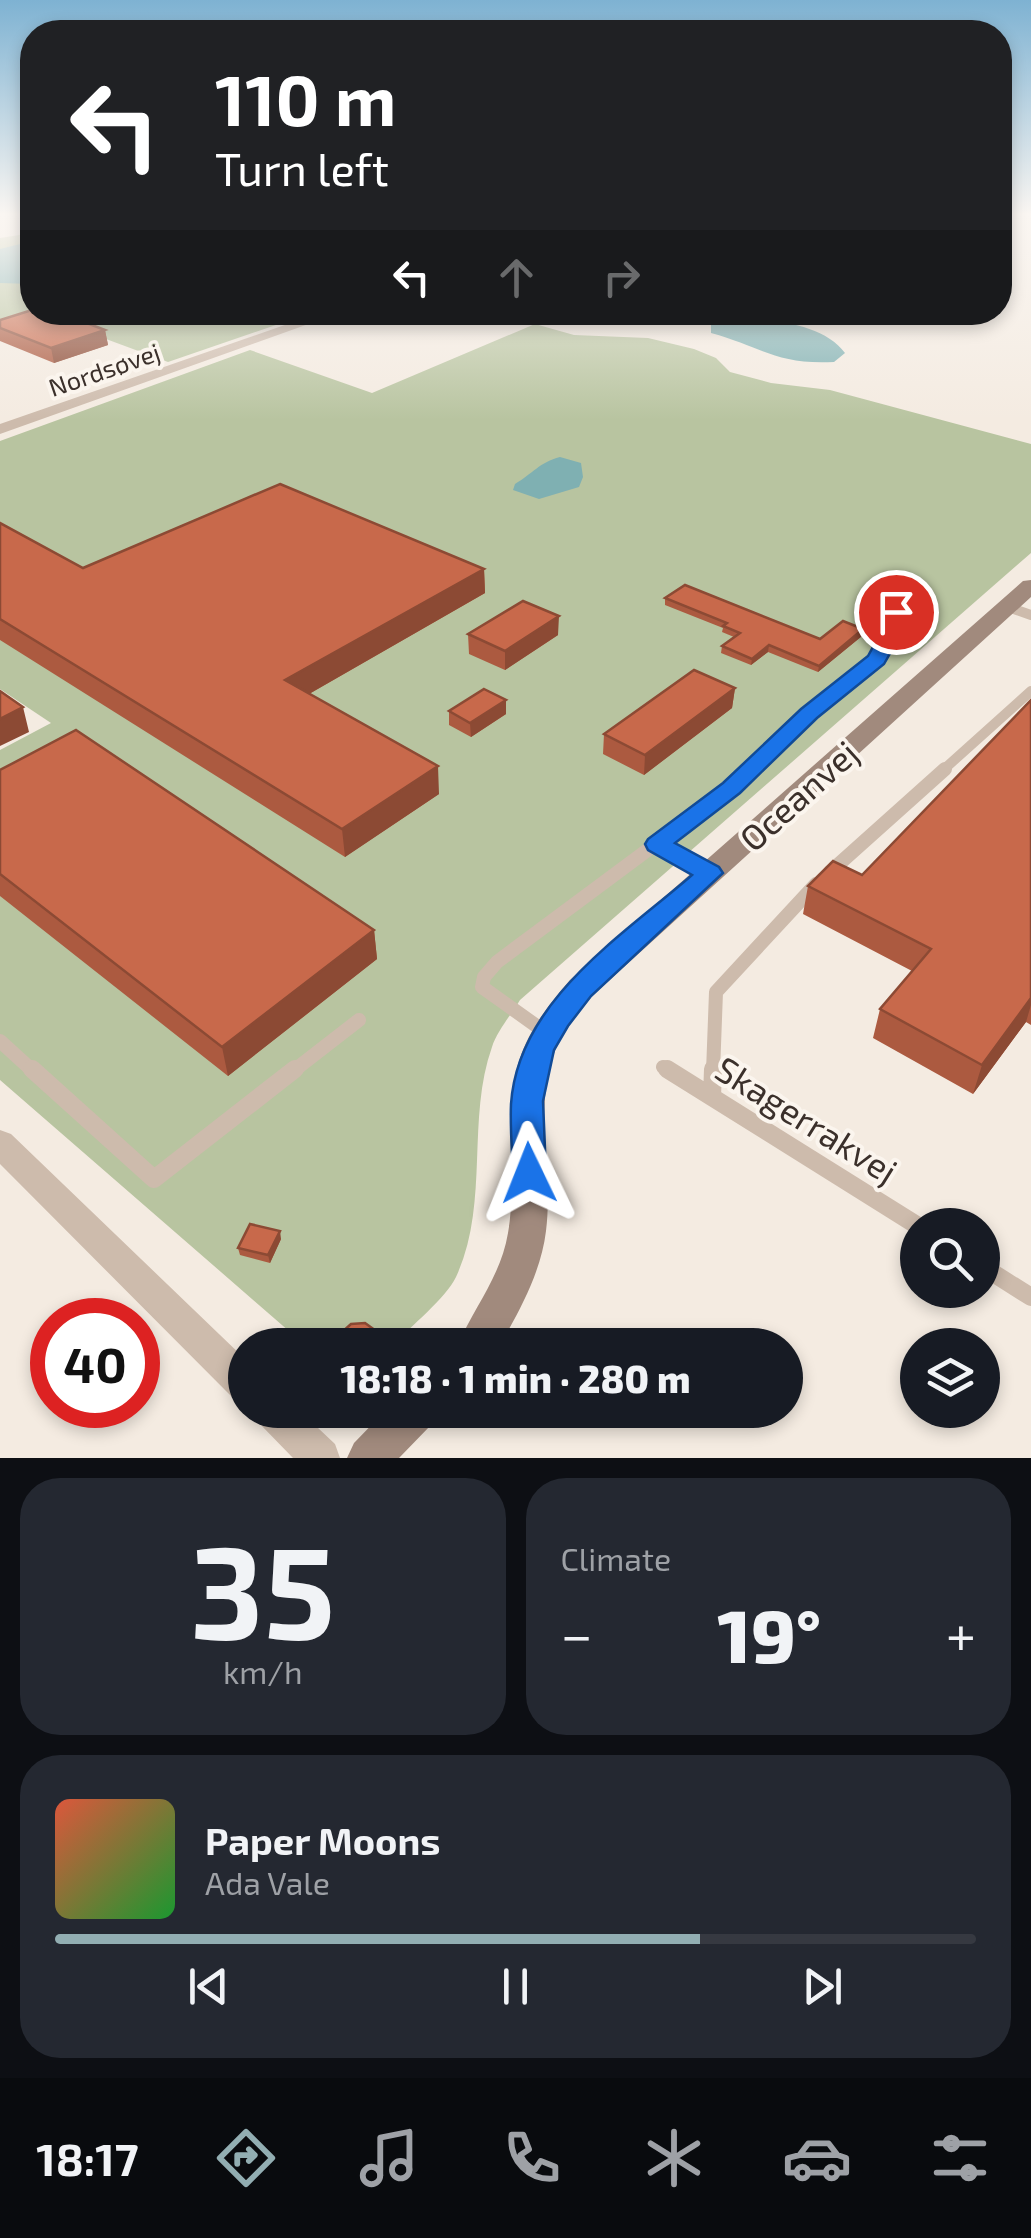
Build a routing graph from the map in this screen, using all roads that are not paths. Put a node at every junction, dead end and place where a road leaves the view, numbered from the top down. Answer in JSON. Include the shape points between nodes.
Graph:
{"nodes":[{"id":1,"x":299,"y":325,"type":"edge"},
{"id":2,"x":0,"y":429,"type":"edge"},
{"id":3,"x":1023,"y":602,"type":"edge"},
{"id":4,"x":896,"y":612,"type":"dead end"},
{"id":5,"x":1031,"y":690,"type":"edge"},
{"id":6,"x":657,"y":844,"type":"junction"},
{"id":7,"x":710,"y":873,"type":"junction"},
{"id":8,"x":359,"y":1020,"type":"dead end"},
{"id":9,"x":548,"y":1034,"type":"junction"},
{"id":10,"x":0,"y":1041,"type":"edge"},
{"id":11,"x":663,"y":1067,"type":"dead end"},
{"id":12,"x":712,"y":1097,"type":"junction"},
{"id":13,"x":0,"y":1144,"type":"edge"},
{"id":14,"x":900,"y":1215,"type":"edge"},
{"id":15,"x":1000,"y":1277,"type":"edge"},
{"id":16,"x":1031,"y":1296,"type":"edge"},
{"id":17,"x":488,"y":1328,"type":"edge"},
{"id":18,"x":228,"y":1367,"type":"edge"},
{"id":19,"x":290,"y":1428,"type":"edge"},
{"id":20,"x":399,"y":1428,"type":"edge"},
{"id":21,"x":321,"y":1458,"type":"edge"},
{"id":22,"x":370,"y":1458,"type":"edge"}],
"edges":[{"from":1,"to":2,"type":"street","name":"Nordsøvej"},
{"from":3,"to":7,"type":"street","name":"Oceanvej"},
{"from":4,"to":6,"type":"lane","via":[[876,659]]},
{"from":5,"to":12,"type":"lane","via":[[791,906],[716,992]]},
{"from":6,"to":7,"type":"lane"},
{"from":6,"to":9,"type":"lane","via":[[484,977],[482,987],[498,1002]]},
{"from":7,"to":9,"type":"street","name":"Oceanvej","via":[[581,988]]},
{"from":8,"to":10,"type":"lane","via":[[154,1179]]},
{"from":9,"to":17,"type":"street","name":"Oceanvej","via":[[527,1101],[527,1235]]},
{"from":11,"to":12,"type":"lane","name":"Skagerrakvej"},
{"from":12,"to":14,"type":"lane","name":"Skagerrakvej"},
{"from":13,"to":18,"type":"street"},
{"from":15,"to":16,"type":"lane"},
{"from":19,"to":21,"type":"street"},
{"from":20,"to":22,"type":"street"}]}
